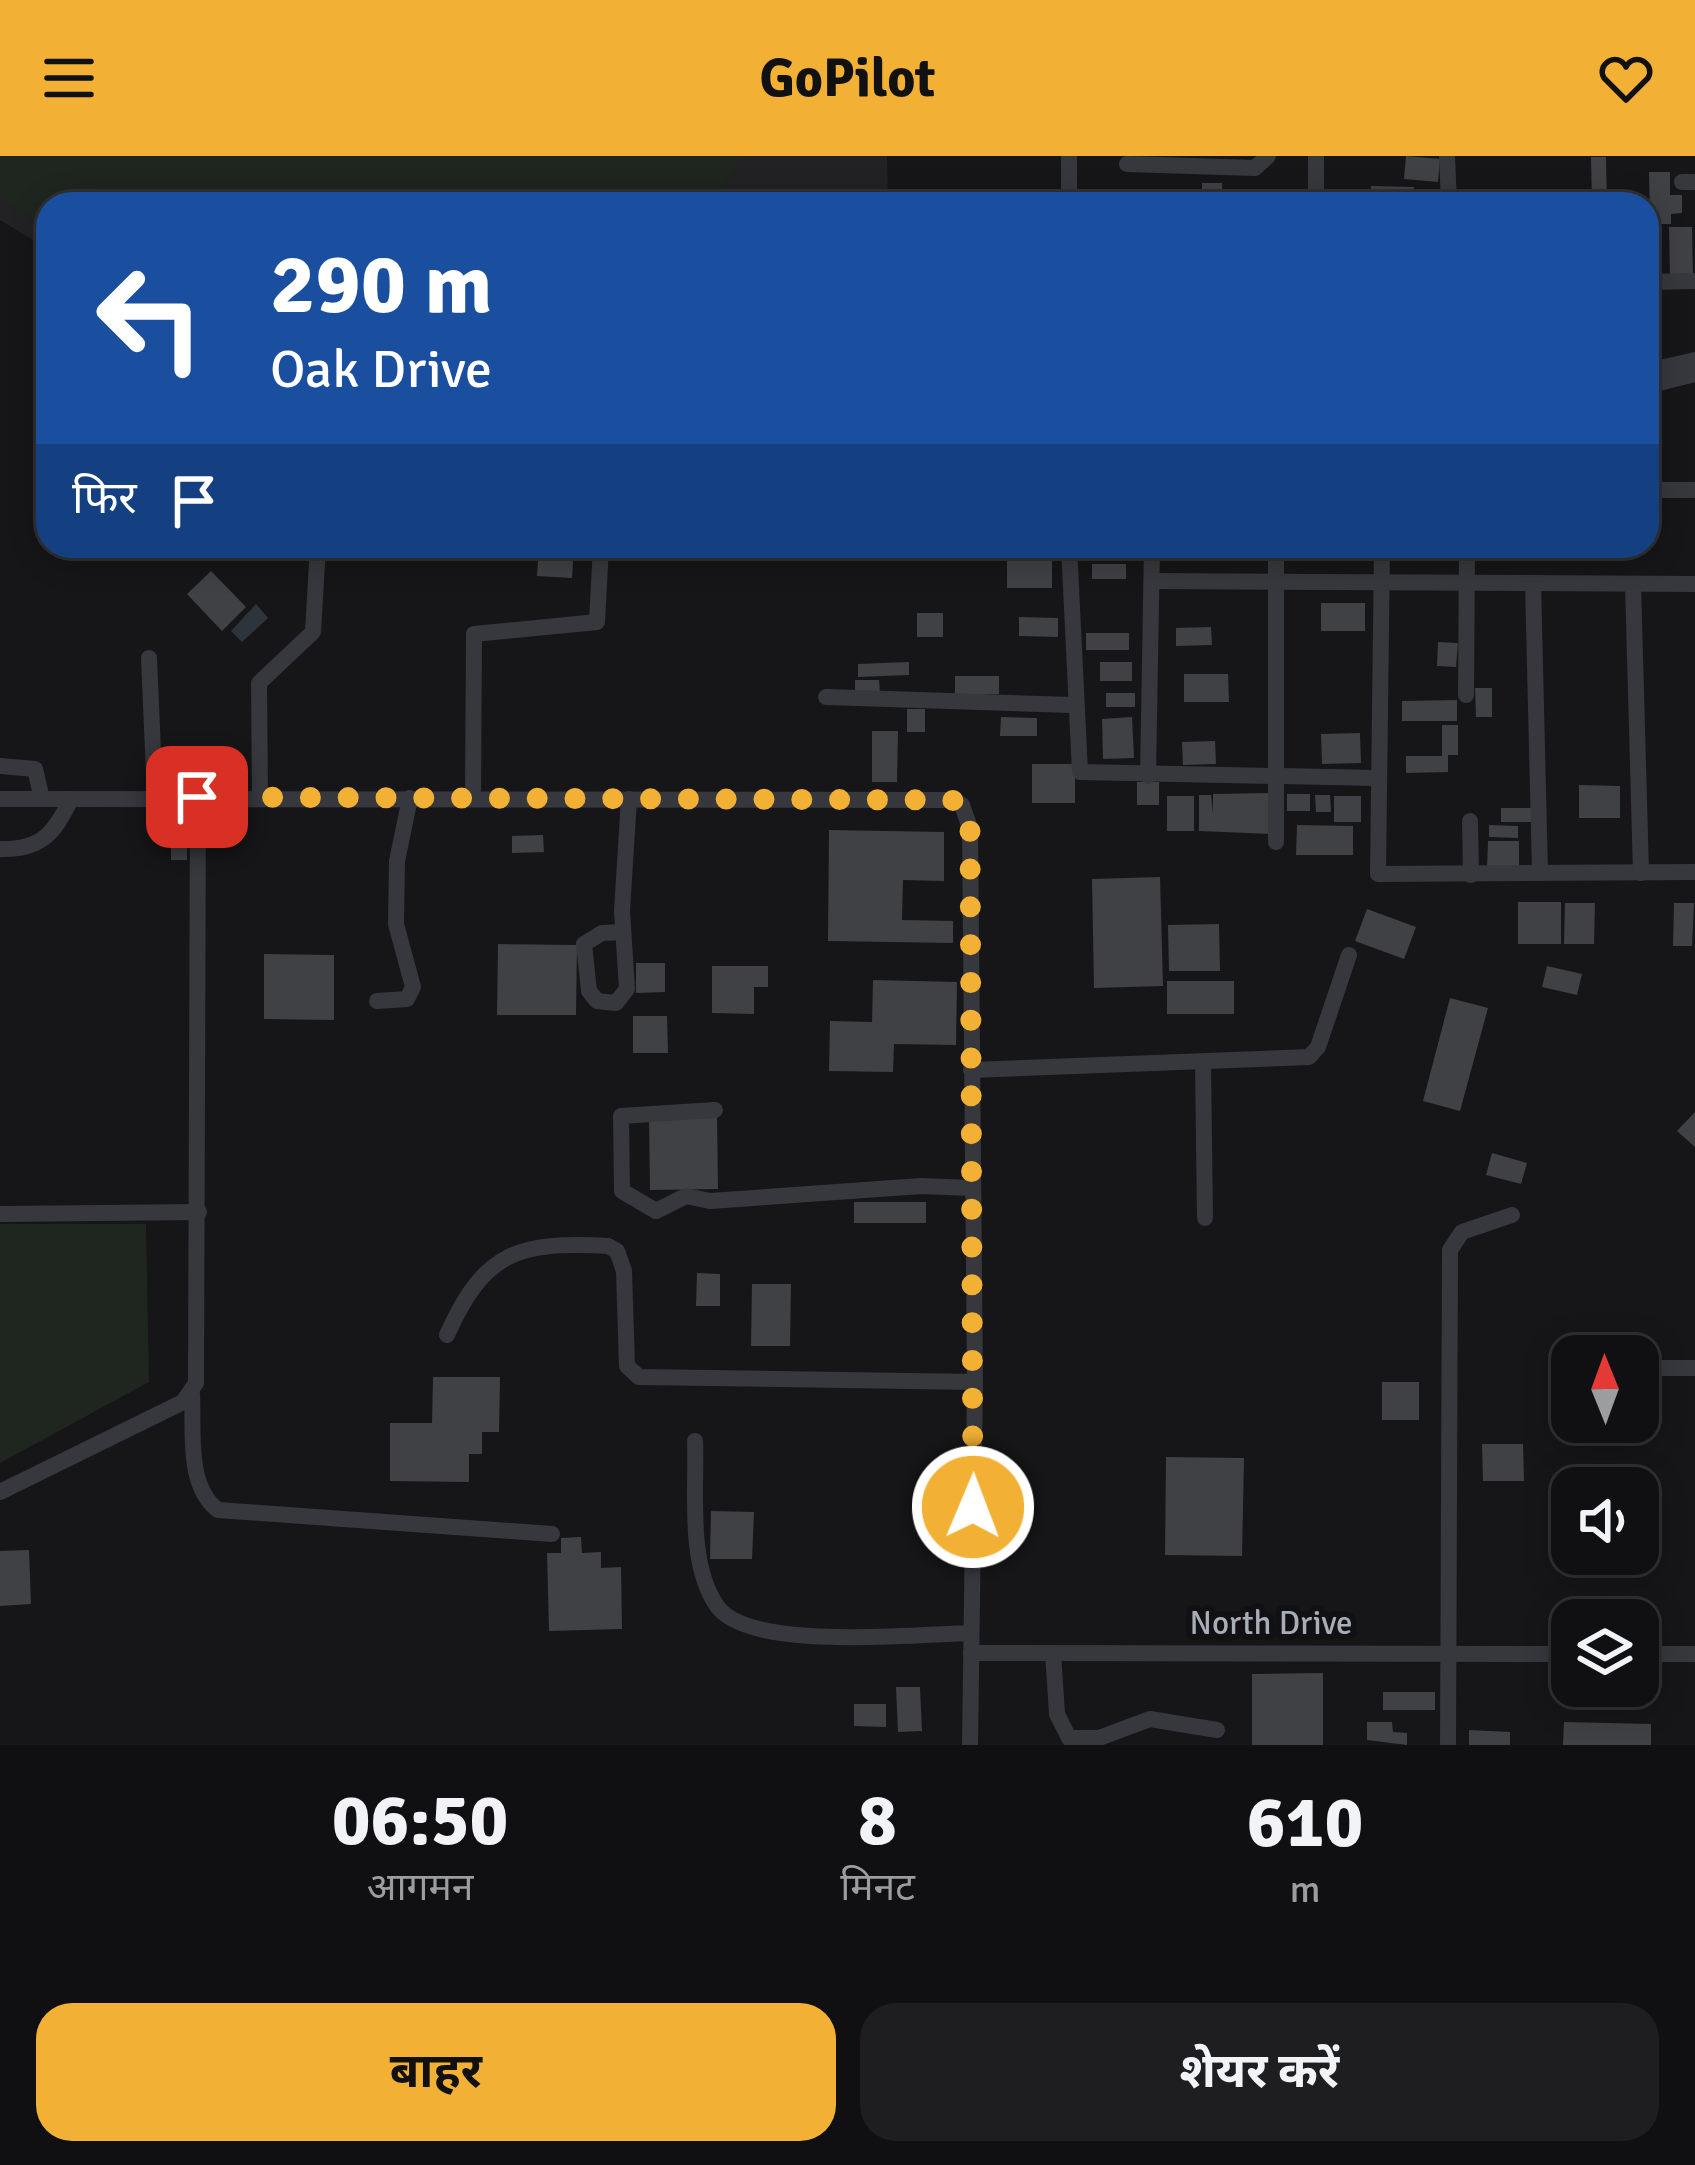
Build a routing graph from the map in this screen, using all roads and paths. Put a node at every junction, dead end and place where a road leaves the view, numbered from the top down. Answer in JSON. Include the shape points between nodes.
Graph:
{"nodes":[{"id":1,"x":1069,"y":156,"type":"edge"},
{"id":2,"x":1268,"y":156,"type":"edge"},
{"id":3,"x":1316,"y":156,"type":"edge"},
{"id":4,"x":1447,"y":156,"type":"edge"},
{"id":5,"x":1127,"y":164,"type":"dead end"},
{"id":6,"x":1069,"y":192,"type":"edge"},
{"id":7,"x":1316,"y":192,"type":"edge"},
{"id":8,"x":1448,"y":192,"type":"edge"},
{"id":9,"x":1695,"y":281,"type":"edge"},
{"id":10,"x":1659,"y":282,"type":"edge"},
{"id":11,"x":1695,"y":360,"type":"edge"},
{"id":12,"x":1659,"y":368,"type":"edge"},
{"id":13,"x":1695,"y":374,"type":"edge"},
{"id":14,"x":1659,"y":383,"type":"edge"},
{"id":15,"x":1659,"y":490,"type":"edge"},
{"id":16,"x":1695,"y":490,"type":"edge"},
{"id":17,"x":317,"y":558,"type":"edge"},
{"id":18,"x":600,"y":558,"type":"edge"},
{"id":19,"x":1069,"y":558,"type":"edge"},
{"id":20,"x":1152,"y":558,"type":"edge"},
{"id":21,"x":1276,"y":558,"type":"edge"},
{"id":22,"x":1381,"y":558,"type":"edge"},
{"id":23,"x":1467,"y":558,"type":"edge"},
{"id":24,"x":1153,"y":580,"type":"junction"},
{"id":25,"x":1277,"y":580,"type":"junction"},
{"id":26,"x":1379,"y":581,"type":"junction"},
{"id":27,"x":1533,"y":583,"type":"junction"},
{"id":28,"x":1468,"y":584,"type":"junction"},
{"id":29,"x":1634,"y":584,"type":"junction"},
{"id":30,"x":1695,"y":584,"type":"edge"},
{"id":31,"x":149,"y":658,"type":"dead end"},
{"id":32,"x":1466,"y":695,"type":"dead end"},
{"id":33,"x":826,"y":697,"type":"dead end"},
{"id":34,"x":1072,"y":705,"type":"junction"},
{"id":35,"x":0,"y":766,"type":"edge"},
{"id":36,"x":1148,"y":776,"type":"junction"},
{"id":37,"x":1276,"y":778,"type":"junction"},
{"id":38,"x":1376,"y":778,"type":"junction"},
{"id":39,"x":197,"y":797,"type":"junction"},
{"id":40,"x":155,"y":798,"type":"junction"},
{"id":41,"x":260,"y":798,"type":"junction"},
{"id":42,"x":410,"y":798,"type":"junction"},
{"id":43,"x":472,"y":798,"type":"junction"},
{"id":44,"x":0,"y":799,"type":"edge"},
{"id":45,"x":42,"y":799,"type":"junction"},
{"id":46,"x":71,"y":799,"type":"junction"},
{"id":47,"x":628,"y":799,"type":"junction"},
{"id":48,"x":1470,"y":821,"type":"dead end"},
{"id":49,"x":1276,"y":842,"type":"dead end"},
{"id":50,"x":0,"y":849,"type":"edge"},
{"id":51,"x":1695,"y":872,"type":"edge"},
{"id":52,"x":1540,"y":873,"type":"junction"},
{"id":53,"x":1641,"y":873,"type":"junction"},
{"id":54,"x":1471,"y":874,"type":"junction"},
{"id":55,"x":623,"y":932,"type":"dead end"},
{"id":56,"x":1349,"y":956,"type":"dead end"},
{"id":57,"x":377,"y":1001,"type":"dead end"},
{"id":58,"x":1203,"y":1064,"type":"junction"},
{"id":59,"x":971,"y":1070,"type":"junction"},
{"id":60,"x":715,"y":1109,"type":"dead end"},
{"id":61,"x":973,"y":1188,"type":"junction"},
{"id":62,"x":199,"y":1212,"type":"junction"},
{"id":63,"x":0,"y":1214,"type":"edge"},
{"id":64,"x":1512,"y":1215,"type":"dead end"},
{"id":65,"x":1205,"y":1218,"type":"dead end"},
{"id":66,"x":447,"y":1335,"type":"dead end"},
{"id":67,"x":1659,"y":1368,"type":"edge"},
{"id":68,"x":1695,"y":1368,"type":"edge"},
{"id":69,"x":975,"y":1382,"type":"junction"},
{"id":70,"x":192,"y":1394,"type":"junction"},
{"id":71,"x":695,"y":1441,"type":"dead end"},
{"id":72,"x":0,"y":1492,"type":"edge"},
{"id":73,"x":552,"y":1534,"type":"dead end"},
{"id":74,"x":971,"y":1633,"type":"junction"},
{"id":75,"x":971,"y":1653,"type":"junction"},
{"id":76,"x":1053,"y":1653,"type":"junction"},
{"id":77,"x":1449,"y":1653,"type":"junction"},
{"id":78,"x":1551,"y":1654,"type":"edge"},
{"id":79,"x":1659,"y":1654,"type":"edge"},
{"id":80,"x":1695,"y":1654,"type":"edge"},
{"id":81,"x":1217,"y":1730,"type":"dead end"},
{"id":82,"x":970,"y":1745,"type":"edge"},
{"id":83,"x":1448,"y":1745,"type":"edge"}],
"edges":[{"from":1,"to":6,"type":"street"},
{"from":2,"to":5,"type":"street","via":[[1255,168]]},
{"from":3,"to":7,"type":"street"},
{"from":4,"to":8,"type":"street"},
{"from":9,"to":10,"type":"street"},
{"from":11,"to":12,"type":"street"},
{"from":13,"to":14,"type":"street"},
{"from":15,"to":16,"type":"street"},
{"from":17,"to":41,"type":"street","via":[[313,632],[259,682]]},
{"from":18,"to":43,"type":"street","via":[[597,622],[474,634]]},
{"from":19,"to":34,"type":"street"},
{"from":20,"to":24,"type":"street"},
{"from":21,"to":25,"type":"street"},
{"from":22,"to":26,"type":"street"},
{"from":23,"to":28,"type":"street"},
{"from":24,"to":25,"type":"street"},
{"from":24,"to":36,"type":"street"},
{"from":25,"to":26,"type":"street"},
{"from":25,"to":37,"type":"street"},
{"from":26,"to":28,"type":"street"},
{"from":26,"to":38,"type":"street"},
{"from":27,"to":28,"type":"street"},
{"from":27,"to":29,"type":"street"},
{"from":27,"to":52,"type":"street"},
{"from":28,"to":32,"type":"street"},
{"from":29,"to":30,"type":"street"},
{"from":29,"to":53,"type":"street"},
{"from":31,"to":40,"type":"street"},
{"from":33,"to":34,"type":"street"},
{"from":34,"to":36,"type":"street","via":[[1080,772]]},
{"from":35,"to":45,"type":"street","via":[[35,769]]},
{"from":36,"to":37,"type":"street"},
{"from":37,"to":38,"type":"street"},
{"from":37,"to":49,"type":"street"},
{"from":38,"to":54,"type":"street","via":[[1378,874]]},
{"from":39,"to":40,"type":"street"},
{"from":39,"to":41,"type":"street"},
{"from":39,"to":62,"type":"street"},
{"from":40,"to":46,"type":"street"},
{"from":41,"to":42,"type":"street"},
{"from":42,"to":43,"type":"street"},
{"from":42,"to":57,"type":"street","via":[[396,924],[413,987],[407,999]]},
{"from":43,"to":47,"type":"street"},
{"from":44,"to":45,"type":"street"},
{"from":45,"to":46,"type":"street"},
{"from":46,"to":50,"type":"street","via":[[52,834],[35,846]]},
{"from":47,"to":55,"type":"street"},
{"from":47,"to":59,"type":"street","via":[[962,805],[970,828]]},
{"from":48,"to":54,"type":"street"},
{"from":51,"to":53,"type":"street"},
{"from":52,"to":53,"type":"street"},
{"from":52,"to":54,"type":"street"},
{"from":56,"to":58,"type":"street","via":[[1309,1057]]},
{"from":58,"to":59,"type":"street"},
{"from":58,"to":65,"type":"street"},
{"from":59,"to":61,"type":"street"},
{"from":60,"to":61,"type":"street","via":[[620,1116],[622,1191],[656,1211],[686,1196]]},
{"from":61,"to":69,"type":"street"},
{"from":62,"to":63,"type":"street"},
{"from":62,"to":70,"type":"street"},
{"from":64,"to":77,"type":"street","via":[[1462,1232],[1450,1250]]},
{"from":66,"to":69,"type":"street","via":[[496,1260],[608,1246],[624,1270],[627,1366],[639,1378]]},
{"from":67,"to":68,"type":"street"},
{"from":69,"to":74,"type":"street"},
{"from":70,"to":72,"type":"street"},
{"from":70,"to":73,"type":"street","via":[[197,1475],[218,1510]]},
{"from":71,"to":74,"type":"street","via":[[698,1540],[718,1609],[746,1627],[782,1634]]},
{"from":74,"to":75,"type":"street"},
{"from":75,"to":76,"type":"street","name":"North Drive"},
{"from":75,"to":82,"type":"street"},
{"from":76,"to":77,"type":"street","name":"North Drive"},
{"from":76,"to":81,"type":"street","via":[[1057,1714],[1069,1738],[1099,1738],[1150,1719]]},
{"from":77,"to":78,"type":"street","name":"North Drive"},
{"from":77,"to":83,"type":"street"},
{"from":79,"to":80,"type":"street"}]}
